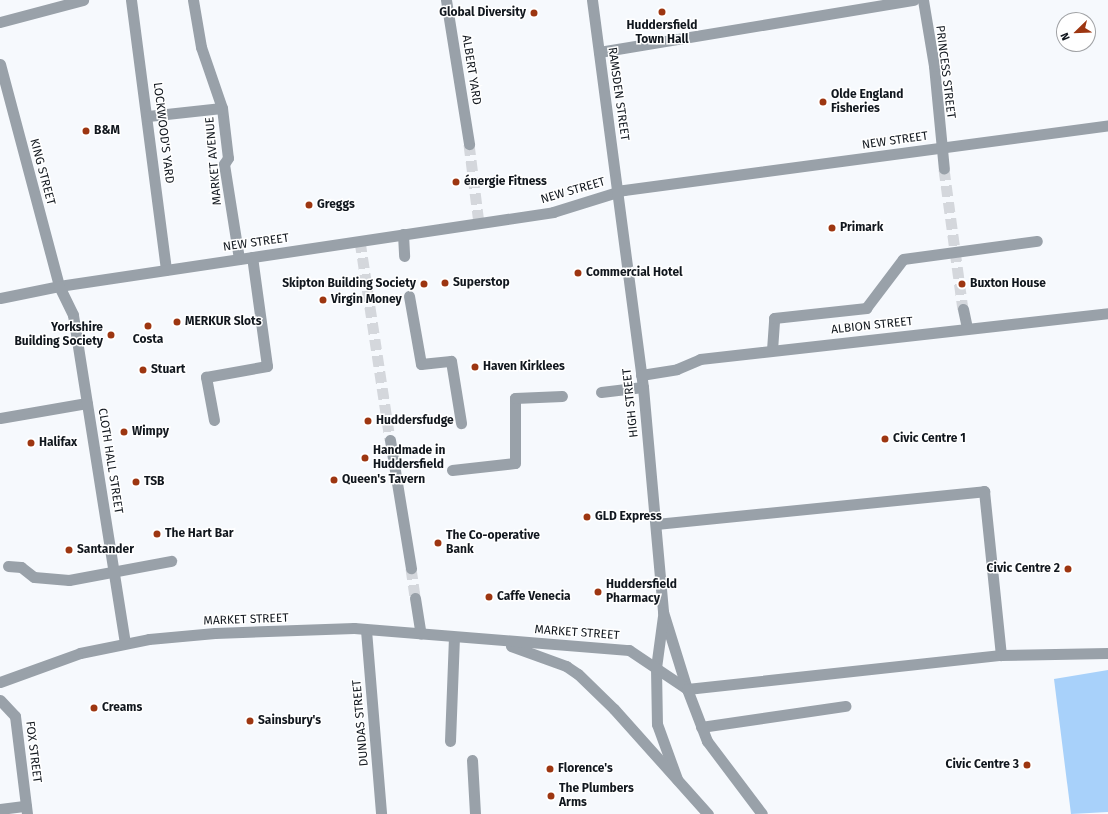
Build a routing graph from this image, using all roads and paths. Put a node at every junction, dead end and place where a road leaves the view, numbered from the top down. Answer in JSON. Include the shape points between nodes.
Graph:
{"nodes":[{"id":1,"x":83,"y":0,"type":"edge"},
{"id":2,"x":132,"y":0,"type":"edge"},
{"id":3,"x":193,"y":0,"type":"edge"},
{"id":4,"x":446,"y":0,"type":"edge"},
{"id":5,"x":592,"y":0,"type":"edge"},
{"id":6,"x":914,"y":0,"type":"edge"},
{"id":7,"x":923,"y":0,"type":"edge"},
{"id":8,"x":0,"y":22,"type":"edge"},
{"id":9,"x":599,"y":52,"type":"junction"},
{"id":10,"x":0,"y":64,"type":"edge"},
{"id":11,"x":5,"y":101,"type":"edge"},
{"id":12,"x":222,"y":108,"type":"junction"},
{"id":13,"x":148,"y":116,"type":"junction"},
{"id":14,"x":1108,"y":125,"type":"edge"},
{"id":15,"x":469,"y":144,"type":"tunnel mouth"},
{"id":16,"x":941,"y":148,"type":"junction"},
{"id":17,"x":944,"y":169,"type":"tunnel mouth"},
{"id":18,"x":618,"y":191,"type":"junction"},
{"id":19,"x":403,"y":234,"type":"junction"},
{"id":20,"x":1037,"y":241,"type":"dead end"},
{"id":21,"x":404,"y":256,"type":"dead end"},
{"id":22,"x":252,"y":257,"type":"junction"},
{"id":23,"x":239,"y":259,"type":"junction"},
{"id":24,"x":166,"y":270,"type":"junction"},
{"id":25,"x":59,"y":286,"type":"junction"},
{"id":26,"x":408,"y":296,"type":"dead end"},
{"id":27,"x":0,"y":298,"type":"edge"},
{"id":28,"x":963,"y":309,"type":"tunnel mouth"},
{"id":29,"x":1108,"y":313,"type":"edge"},
{"id":30,"x":967,"y":328,"type":"junction"},
{"id":31,"x":772,"y":350,"type":"junction"},
{"id":32,"x":641,"y":375,"type":"junction"},
{"id":33,"x":643,"y":387,"type":"junction"},
{"id":34,"x":601,"y":392,"type":"dead end"},
{"id":35,"x":562,"y":396,"type":"dead end"},
{"id":36,"x":87,"y":403,"type":"junction"},
{"id":37,"x":0,"y":418,"type":"edge"},
{"id":38,"x":214,"y":420,"type":"dead end"},
{"id":39,"x":461,"y":423,"type":"dead end"},
{"id":40,"x":390,"y":440,"type":"tunnel mouth"},
{"id":41,"x":452,"y":470,"type":"dead end"},
{"id":42,"x":656,"y":524,"type":"junction"},
{"id":43,"x":171,"y":561,"type":"dead end"},
{"id":44,"x":8,"y":566,"type":"dead end"},
{"id":45,"x":410,"y":568,"type":"tunnel mouth"},
{"id":46,"x":114,"y":572,"type":"junction"},
{"id":47,"x":415,"y":598,"type":"tunnel mouth"},
{"id":48,"x":663,"y":612,"type":"junction"},
{"id":49,"x":366,"y":630,"type":"junction"},
{"id":50,"x":421,"y":634,"type":"junction"},
{"id":51,"x":454,"y":637,"type":"junction"},
{"id":52,"x":499,"y":641,"type":"junction"},
{"id":53,"x":125,"y":643,"type":"junction"},
{"id":54,"x":1108,"y":653,"type":"edge"},
{"id":55,"x":1001,"y":655,"type":"junction"},
{"id":56,"x":656,"y":668,"type":"junction"},
{"id":57,"x":0,"y":682,"type":"edge"},
{"id":58,"x":687,"y":689,"type":"junction"},
{"id":59,"x":0,"y":700,"type":"edge"},
{"id":60,"x":845,"y":706,"type":"dead end"},
{"id":61,"x":701,"y":727,"type":"junction"},
{"id":62,"x":450,"y":741,"type":"dead end"},
{"id":63,"x":472,"y":760,"type":"dead end"},
{"id":64,"x":678,"y":781,"type":"junction"},
{"id":65,"x":0,"y":809,"type":"edge"},
{"id":66,"x":27,"y":810,"type":"edge"},
{"id":67,"x":381,"y":814,"type":"edge"},
{"id":68,"x":476,"y":814,"type":"edge"},
{"id":69,"x":708,"y":814,"type":"edge"},
{"id":70,"x":762,"y":814,"type":"edge"}],
"edges":[{"from":1,"to":8,"type":"street"},
{"from":2,"to":13,"type":"street","name":"LOCKWOOD'S YARD"},
{"from":3,"to":12,"type":"street","name":"MARKET AVENUE","via":[[201,47]]},
{"from":4,"to":15,"type":"street","name":"ALBERT YARD"},
{"from":5,"to":9,"type":"street","name":"RAMSDEN STREET"},
{"from":6,"to":9,"type":"street"},
{"from":7,"to":16,"type":"street","name":"PRINCESS STREET","via":[[934,66]]},
{"from":9,"to":18,"type":"street","name":"RAMSDEN STREET"},
{"from":10,"to":11,"type":"street","name":"KING STREET"},
{"from":11,"to":25,"type":"street","name":"KING STREET"},
{"from":12,"to":13,"type":"street","name":"MARKET AVENUE"},
{"from":12,"to":23,"type":"street","name":"MARKET AVENUE","via":[[228,158],[224,164]]},
{"from":13,"to":24,"type":"street","name":"LOCKWOOD'S YARD"},
{"from":14,"to":16,"type":"street","name":"NEW STREET"},
{"from":16,"to":17,"type":"street","name":"PRINCESS STREET"},
{"from":16,"to":18,"type":"street","name":"NEW STREET"},
{"from":18,"to":19,"type":"street","name":"NEW STREET","via":[[553,212]]},
{"from":18,"to":32,"type":"street","name":"HIGH STREET"},
{"from":19,"to":21,"type":"street"},
{"from":19,"to":22,"type":"street","name":"NEW STREET"},
{"from":20,"to":31,"type":"street","via":[[903,259],[866,308],[774,318]]},
{"from":22,"to":23,"type":"street","name":"NEW STREET"},
{"from":22,"to":38,"type":"street","via":[[267,366],[206,377]]},
{"from":23,"to":24,"type":"street","name":"NEW STREET"},
{"from":24,"to":25,"type":"street","name":"NEW STREET"},
{"from":25,"to":27,"type":"street","name":"NEW STREET"},
{"from":25,"to":36,"type":"street","name":"CLOTH HALL STREET","via":[[73,315]]},
{"from":26,"to":39,"type":"street","via":[[421,364],[451,361]]},
{"from":28,"to":30,"type":"street"},
{"from":29,"to":30,"type":"street","name":"ALBION STREET"},
{"from":30,"to":31,"type":"street","name":"ALBION STREET"},
{"from":31,"to":32,"type":"street","name":"ALBION STREET","via":[[700,358],[677,369]]},
{"from":32,"to":33,"type":"street","name":"HIGH STREET"},
{"from":33,"to":34,"type":"street"},
{"from":33,"to":42,"type":"street","name":"HIGH STREET"},
{"from":35,"to":41,"type":"street","via":[[515,398],[515,463]]},
{"from":36,"to":37,"type":"street"},
{"from":36,"to":46,"type":"street","name":"CLOTH HALL STREET"},
{"from":40,"to":45,"type":"street"},
{"from":42,"to":48,"type":"street","name":"HIGH STREET"},
{"from":42,"to":55,"type":"street","via":[[984,491]]},
{"from":43,"to":46,"type":"street"},
{"from":44,"to":46,"type":"street","via":[[21,567],[34,577],[69,580]]},
{"from":46,"to":53,"type":"street","name":"CLOTH HALL STREET"},
{"from":47,"to":50,"type":"street"},
{"from":48,"to":56,"type":"street","name":"HIGH STREET"},
{"from":48,"to":58,"type":"street","name":"HIGH STREET"},
{"from":49,"to":50,"type":"street","name":"MARKET STREET"},
{"from":49,"to":53,"type":"street","name":"MARKET STREET","via":[[214,633]]},
{"from":49,"to":67,"type":"street","name":"DUNDAS STREET"},
{"from":50,"to":51,"type":"street","name":"MARKET STREET"},
{"from":51,"to":52,"type":"street","name":"MARKET STREET"},
{"from":51,"to":62,"type":"street"},
{"from":52,"to":56,"type":"street","name":"MARKET STREET","via":[[629,650]]},
{"from":52,"to":64,"type":"street","name":"MARKET STREET","via":[[566,666],[578,674],[614,709]]},
{"from":53,"to":57,"type":"street","name":"MARKET STREET","via":[[80,653]]},
{"from":54,"to":55,"type":"street"},
{"from":55,"to":58,"type":"street"},
{"from":56,"to":58,"type":"street","name":"MARKET STREET"},
{"from":56,"to":64,"type":"street","name":"HIGH STREET","via":[[657,724]]},
{"from":58,"to":61,"type":"street"},
{"from":59,"to":66,"type":"street","name":"FOX STREET","via":[[15,716]]},
{"from":60,"to":61,"type":"street"},
{"from":61,"to":70,"type":"street","via":[[707,741]]},
{"from":63,"to":68,"type":"street"},
{"from":64,"to":69,"type":"street","name":"MARKET STREET"},
{"from":65,"to":66,"type":"street"}]}
